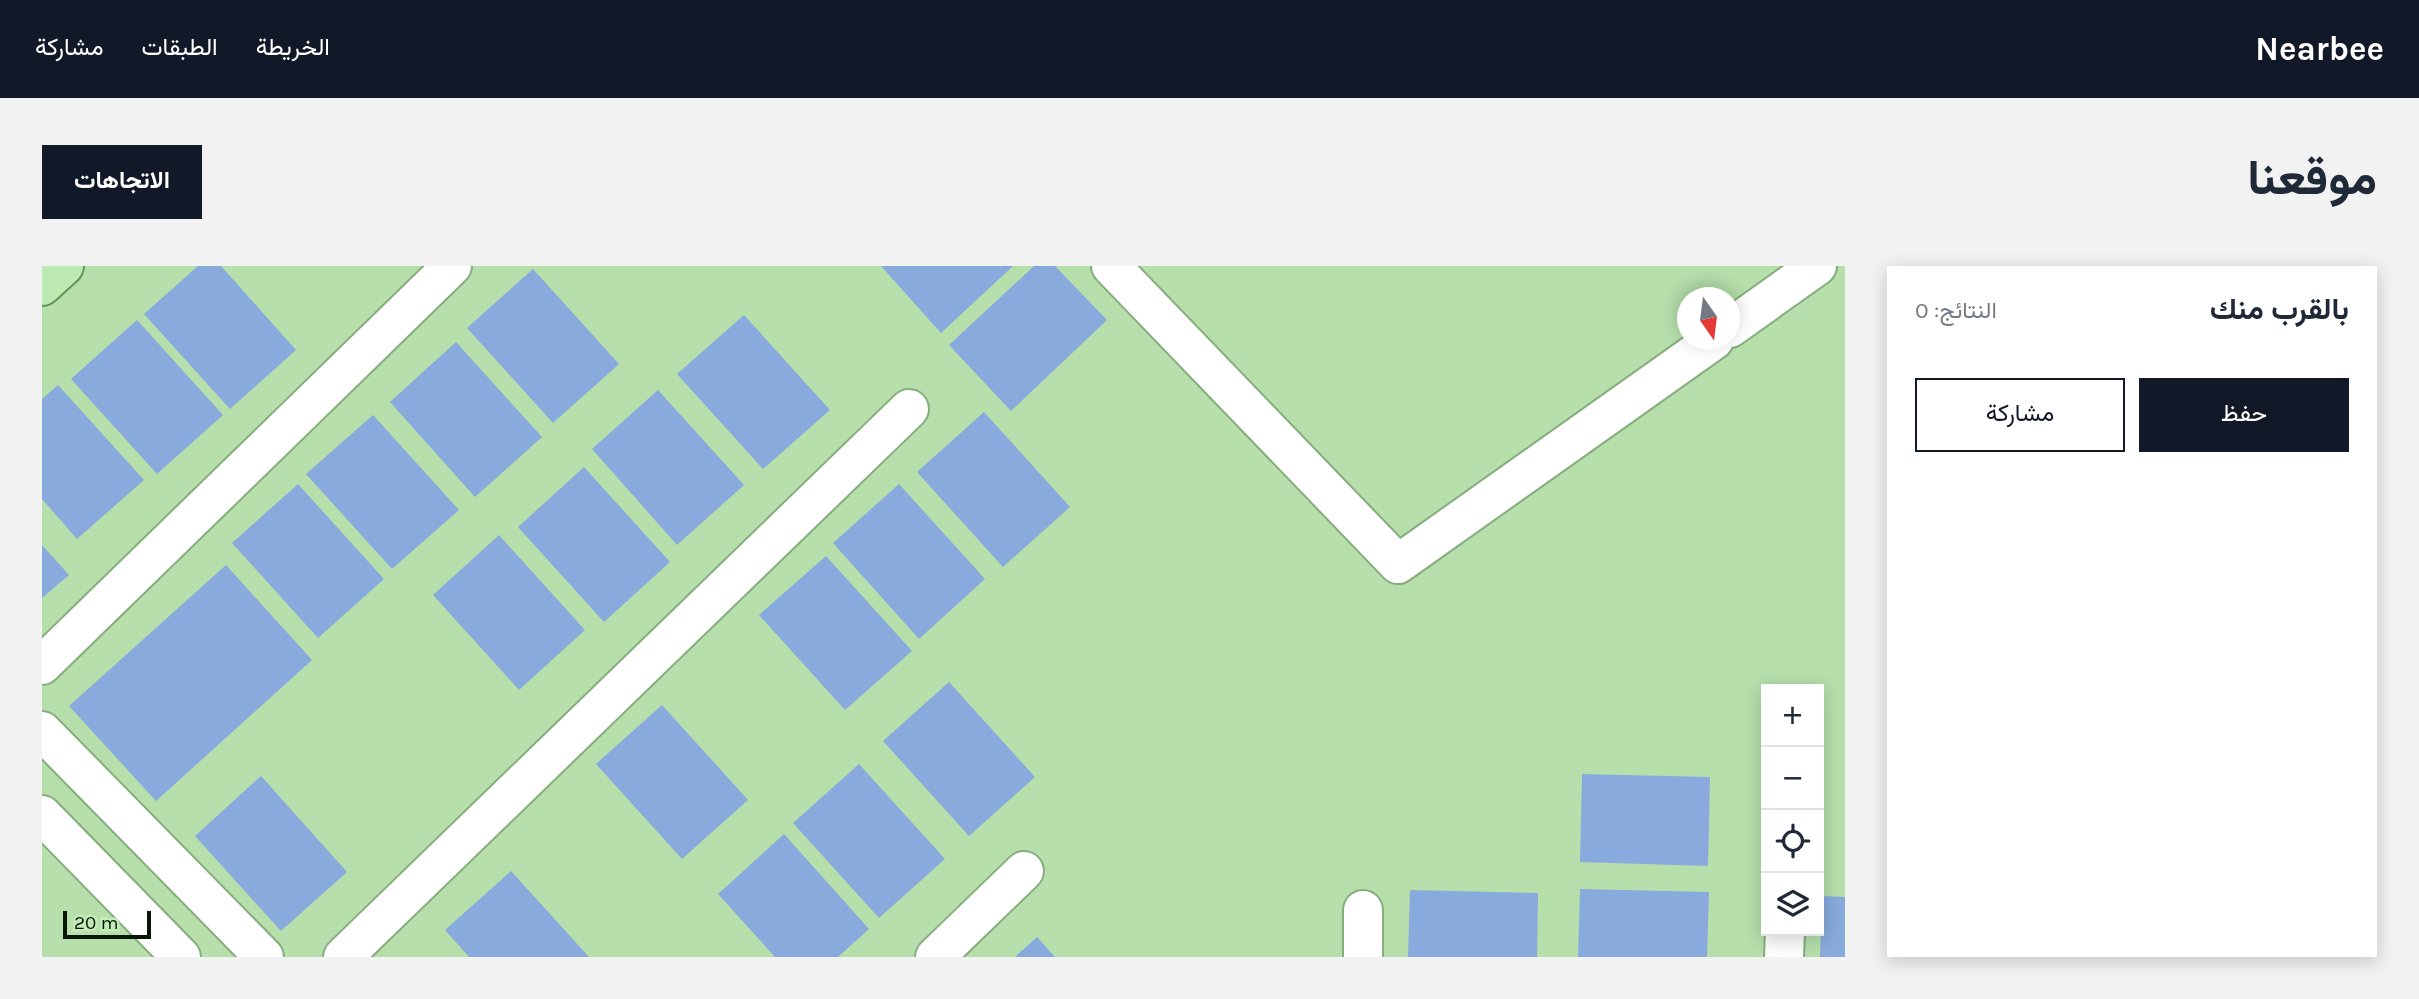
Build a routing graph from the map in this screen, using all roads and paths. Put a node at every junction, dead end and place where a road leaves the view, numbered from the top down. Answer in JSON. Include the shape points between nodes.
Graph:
{"nodes":[{"id":1,"x":64,"y":266,"type":"edge"},
{"id":2,"x":452,"y":266,"type":"edge"},
{"id":3,"x":1111,"y":266,"type":"edge"},
{"id":4,"x":1817,"y":266,"type":"edge"},
{"id":5,"x":42,"y":286,"type":"edge"},
{"id":6,"x":1740,"y":321,"type":"edge"},
{"id":7,"x":1700,"y":350,"type":"edge"},
{"id":8,"x":909,"y":409,"type":"dead end"},
{"id":9,"x":42,"y":665,"type":"edge"},
{"id":10,"x":42,"y":731,"type":"edge"},
{"id":11,"x":42,"y":815,"type":"edge"},
{"id":12,"x":1024,"y":871,"type":"dead end"},
{"id":13,"x":1363,"y":910,"type":"dead end"},
{"id":14,"x":1785,"y":936,"type":"edge"},
{"id":15,"x":181,"y":957,"type":"edge"},
{"id":16,"x":264,"y":957,"type":"edge"},
{"id":17,"x":343,"y":957,"type":"edge"},
{"id":18,"x":935,"y":957,"type":"edge"},
{"id":19,"x":1363,"y":957,"type":"edge"},
{"id":20,"x":1784,"y":957,"type":"edge"}],
"edges":[{"from":1,"to":5,"type":"main road"},
{"from":2,"to":9,"type":"street"},
{"from":3,"to":7,"type":"street","via":[[1398,564]]},
{"from":4,"to":6,"type":"street"},
{"from":8,"to":17,"type":"street"},
{"from":10,"to":16,"type":"street"},
{"from":11,"to":15,"type":"street"},
{"from":12,"to":18,"type":"street"},
{"from":13,"to":19,"type":"street"},
{"from":14,"to":20,"type":"street"}]}
